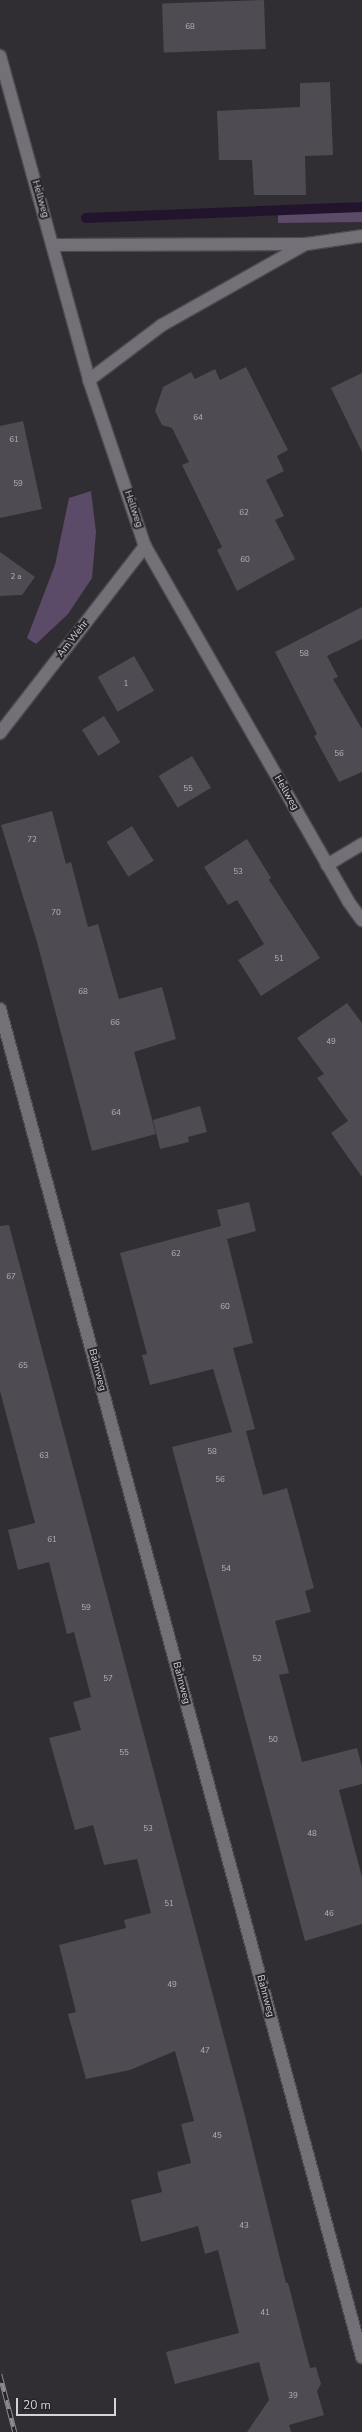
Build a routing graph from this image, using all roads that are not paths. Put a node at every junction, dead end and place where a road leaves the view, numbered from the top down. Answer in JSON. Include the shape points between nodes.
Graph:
{"nodes":[{"id":1,"x":0,"y":56,"type":"edge"},
{"id":2,"x":362,"y":236,"type":"edge"},
{"id":3,"x":307,"y":244,"type":"junction"},
{"id":4,"x":53,"y":245,"type":"junction"},
{"id":5,"x":89,"y":380,"type":"junction"},
{"id":6,"x":145,"y":546,"type":"junction"},
{"id":7,"x":0,"y":733,"type":"edge"},
{"id":8,"x":362,"y":844,"type":"edge"},
{"id":9,"x":327,"y":865,"type":"junction"},
{"id":10,"x":362,"y":920,"type":"edge"},
{"id":11,"x":0,"y":1009,"type":"edge"},
{"id":12,"x":362,"y":2358,"type":"edge"}],
"edges":[{"from":1,"to":4,"type":"street","name":"Hellweg"},
{"from":2,"to":3,"type":"street"},
{"from":3,"to":4,"type":"street"},
{"from":3,"to":5,"type":"street","via":[[162,325]]},
{"from":4,"to":5,"type":"street","name":"Hellweg"},
{"from":5,"to":6,"type":"street","name":"Hellweg"},
{"from":6,"to":7,"type":"street","name":"Am Wehr"},
{"from":6,"to":9,"type":"street","name":"Hellweg"},
{"from":8,"to":9,"type":"street"},
{"from":9,"to":10,"type":"street","name":"Hellweg"},
{"from":11,"to":12,"type":"street","name":"Bahnweg"}]}
